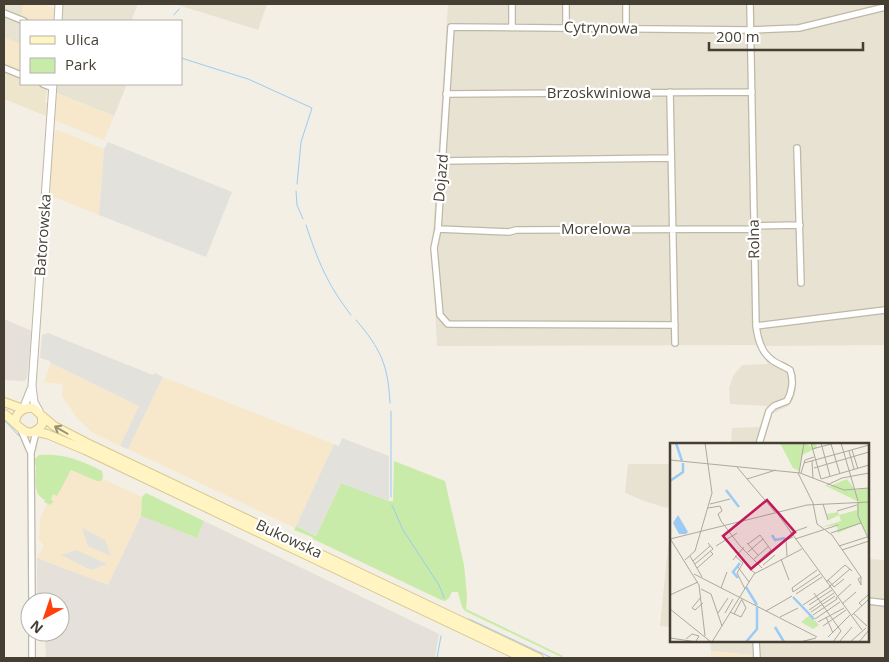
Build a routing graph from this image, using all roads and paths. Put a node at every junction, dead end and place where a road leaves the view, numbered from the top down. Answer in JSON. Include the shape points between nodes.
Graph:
{"nodes":[{"id":1,"x":59,"y":4,"type":"edge"},
{"id":2,"x":512,"y":4,"type":"edge"},
{"id":3,"x":566,"y":4,"type":"edge"},
{"id":4,"x":626,"y":4,"type":"edge"},
{"id":5,"x":750,"y":4,"type":"edge"},
{"id":6,"x":885,"y":8,"type":"edge"},
{"id":7,"x":4,"y":13,"type":"edge"},
{"id":8,"x":22,"y":20,"type":"edge"},
{"id":9,"x":58,"y":20,"type":"edge"},
{"id":10,"x":451,"y":28,"type":"joint"},
{"id":11,"x":512,"y":28,"type":"junction"},
{"id":12,"x":566,"y":28,"type":"junction"},
{"id":13,"x":626,"y":29,"type":"junction"},
{"id":14,"x":750,"y":30,"type":"junction"},
{"id":15,"x":4,"y":68,"type":"edge"},
{"id":16,"x":20,"y":75,"type":"edge"},
{"id":17,"x":53,"y":86,"type":"edge"},
{"id":18,"x":670,"y":92,"type":"junction"},
{"id":19,"x":752,"y":92,"type":"junction"},
{"id":20,"x":446,"y":94,"type":"junction"},
{"id":21,"x":797,"y":148,"type":"dead end"},
{"id":22,"x":671,"y":158,"type":"junction"},
{"id":23,"x":443,"y":161,"type":"junction"},
{"id":24,"x":800,"y":225,"type":"junction"},
{"id":25,"x":754,"y":227,"type":"junction"},
{"id":26,"x":438,"y":229,"type":"junction"},
{"id":27,"x":674,"y":229,"type":"junction"},
{"id":28,"x":801,"y":283,"type":"dead end"},
{"id":29,"x":885,"y":310,"type":"edge"},
{"id":30,"x":675,"y":325,"type":"junction"},
{"id":31,"x":756,"y":326,"type":"junction"},
{"id":32,"x":675,"y":343,"type":"dead end"},
{"id":33,"x":32,"y":386,"type":"junction"},
{"id":34,"x":4,"y":402,"type":"edge"},
{"id":35,"x":23,"y":409,"type":"junction"},
{"id":36,"x":4,"y":414,"type":"edge"},
{"id":37,"x":40,"y":414,"type":"junction"},
{"id":38,"x":15,"y":422,"type":"junction"},
{"id":39,"x":21,"y":430,"type":"junction"},
{"id":40,"x":36,"y":432,"type":"junction"},
{"id":41,"x":759,"y":443,"type":"edge"},
{"id":42,"x":31,"y":453,"type":"junction"},
{"id":43,"x":32,"y":592,"type":"edge"},
{"id":44,"x":869,"y":601,"type":"edge"},
{"id":45,"x":885,"y":602,"type":"edge"},
{"id":46,"x":32,"y":642,"type":"edge"},
{"id":47,"x":756,"y":642,"type":"edge"},
{"id":48,"x":32,"y":658,"type":"edge"},
{"id":49,"x":523,"y":658,"type":"edge"},
{"id":50,"x":539,"y":658,"type":"edge"},
{"id":51,"x":757,"y":658,"type":"edge"}],
"edges":[{"from":1,"to":9,"type":"street"},
{"from":2,"to":11,"type":"street"},
{"from":3,"to":12,"type":"street"},
{"from":4,"to":13,"type":"street"},
{"from":5,"to":14,"type":"street","name":"Rolna"},
{"from":6,"to":14,"type":"street","name":"Cytrynowa","via":[[798,28]]},
{"from":7,"to":8,"type":"street"},
{"from":10,"to":11,"type":"street","name":"Cytrynowa"},
{"from":10,"to":20,"type":"street","name":"Dojazd"},
{"from":11,"to":12,"type":"street","name":"Cytrynowa"},
{"from":12,"to":13,"type":"street","name":"Cytrynowa"},
{"from":13,"to":14,"type":"street","name":"Cytrynowa"},
{"from":14,"to":19,"type":"street","name":"Rolna"},
{"from":15,"to":16,"type":"street"},
{"from":17,"to":33,"type":"street","name":"Batorowska"},
{"from":18,"to":19,"type":"street","name":"Brzoskwiniowa"},
{"from":18,"to":20,"type":"street","name":"Brzoskwiniowa"},
{"from":18,"to":22,"type":"street"},
{"from":19,"to":25,"type":"street","name":"Rolna"},
{"from":20,"to":23,"type":"street","name":"Dojazd"},
{"from":21,"to":24,"type":"street"},
{"from":22,"to":23,"type":"street"},
{"from":22,"to":27,"type":"street"},
{"from":23,"to":26,"type":"street","name":"Dojazd"},
{"from":24,"to":25,"type":"street","name":"Morelowa"},
{"from":24,"to":28,"type":"street"},
{"from":25,"to":27,"type":"street","name":"Morelowa"},
{"from":25,"to":31,"type":"street","name":"Rolna"},
{"from":26,"to":27,"type":"street","name":"Morelowa","via":[[510,232]]},
{"from":26,"to":30,"type":"street","name":"Dojazd","via":[[434,248],[440,315],[448,324]]},
{"from":27,"to":30,"type":"street"},
{"from":29,"to":31,"type":"street"},
{"from":30,"to":32,"type":"street"},
{"from":31,"to":41,"type":"street","name":"Rolna","via":[[763,350],[770,359],[790,370],[792,380],[788,402],[769,410]]},
{"from":33,"to":35,"type":"street","name":"Batorowska"},
{"from":33,"to":37,"type":"street","name":"Batorowska"},
{"from":34,"to":35,"type":"main road"},
{"from":35,"to":37,"type":"main road","via":[[31,407]]},
{"from":35,"to":38,"type":"main road"},
{"from":36,"to":38,"type":"main road"},
{"from":37,"to":40,"type":"main road","via":[[43,423]]},
{"from":50,"to":37,"type":"main road","name":"Bukowska","one_way":true,"via":[[87,443],[54,426]]},
{"from":38,"to":39,"type":"main road"},
{"from":39,"to":40,"type":"main road"},
{"from":39,"to":42,"type":"street"},
{"from":40,"to":42,"type":"street"},
{"from":40,"to":49,"type":"main road","name":"Bukowska","via":[[94,454]]},
{"from":42,"to":43,"type":"street"},
{"from":44,"to":45,"type":"street"},
{"from":46,"to":48,"type":"street"},
{"from":47,"to":51,"type":"street"}]}
